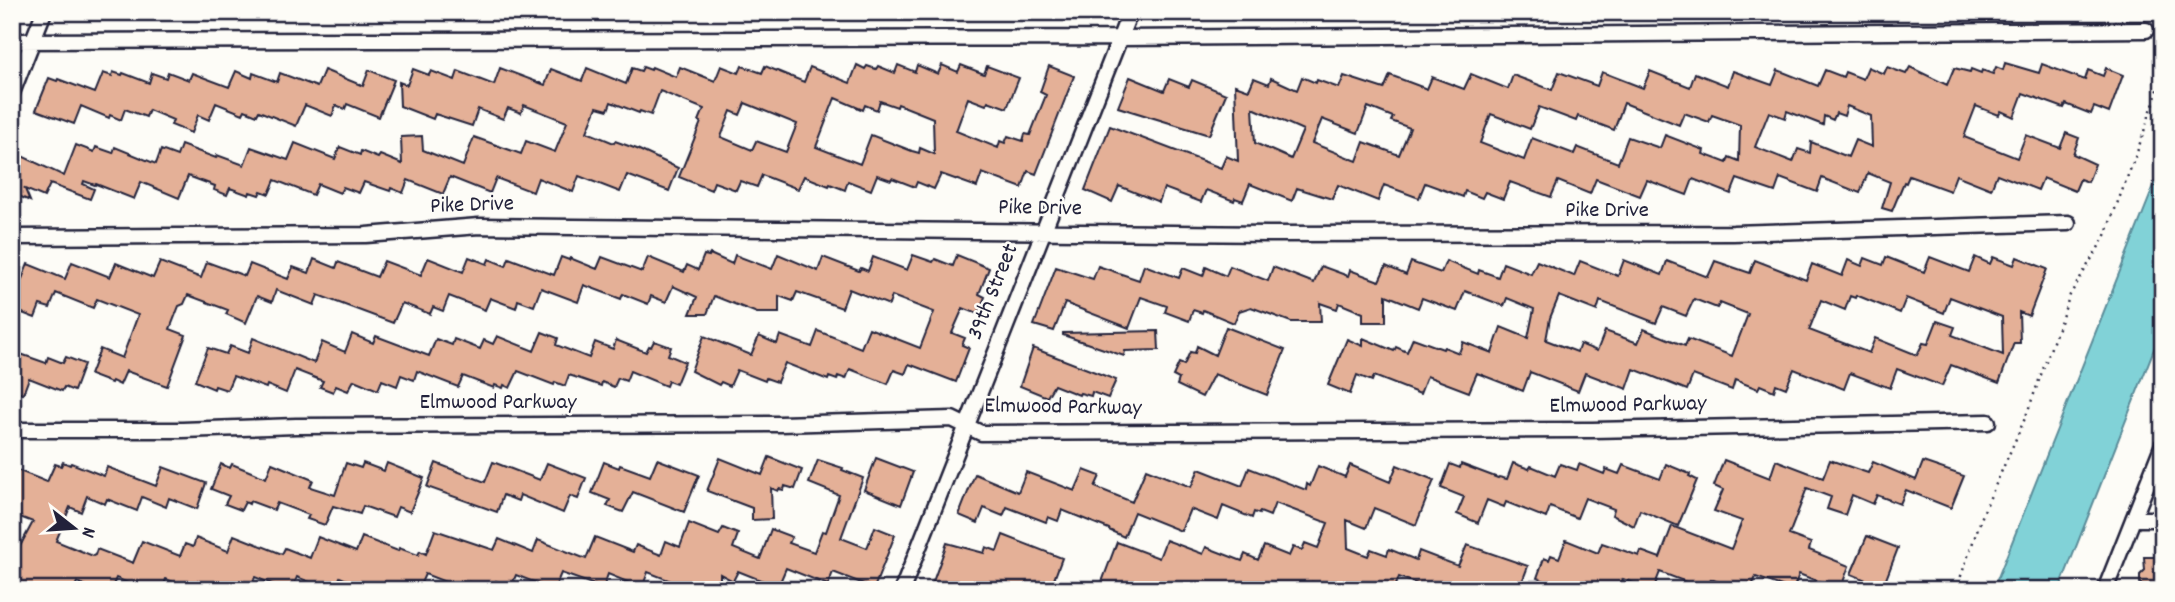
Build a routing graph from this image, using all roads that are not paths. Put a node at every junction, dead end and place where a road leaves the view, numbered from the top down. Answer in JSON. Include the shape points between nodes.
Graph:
{"nodes":[{"id":1,"x":44,"y":12,"type":"edge"},
{"id":2,"x":1130,"y":12,"type":"edge"},
{"id":3,"x":2146,"y":30,"type":"dead end"},
{"id":4,"x":1120,"y":38,"type":"junction"},
{"id":5,"x":12,"y":41,"type":"edge"},
{"id":6,"x":33,"y":41,"type":"junction"},
{"id":7,"x":12,"y":93,"type":"edge"},
{"id":8,"x":2068,"y":223,"type":"dead end"},
{"id":9,"x":1044,"y":231,"type":"junction"},
{"id":10,"x":12,"y":237,"type":"edge"},
{"id":11,"x":1988,"y":422,"type":"dead end"},
{"id":12,"x":965,"y":426,"type":"junction"},
{"id":13,"x":12,"y":430,"type":"edge"},
{"id":14,"x":2163,"y":444,"type":"edge"},
{"id":15,"x":2133,"y":519,"type":"junction"},
{"id":16,"x":2163,"y":519,"type":"edge"},
{"id":17,"x":902,"y":590,"type":"edge"},
{"id":18,"x":2105,"y":590,"type":"edge"}],
"edges":[{"from":1,"to":6,"type":"street"},
{"from":2,"to":4,"type":"street","name":"39th Street"},
{"from":3,"to":4,"type":"street"},
{"from":4,"to":6,"type":"street"},
{"from":4,"to":9,"type":"street","name":"39th Street"},
{"from":5,"to":6,"type":"street"},
{"from":6,"to":7,"type":"street"},
{"from":8,"to":9,"type":"street","name":"Pike Drive","via":[[1733,233]]},
{"from":9,"to":10,"type":"street","name":"Pike Drive","via":[[479,226],[366,235]]},
{"from":9,"to":12,"type":"street","name":"39th Street"},
{"from":11,"to":12,"type":"street","name":"Elmwood Parkway","via":[[1592,430],[1009,433],[981,433]]},
{"from":12,"to":13,"type":"street","name":"Elmwood Parkway","via":[[952,419]]},
{"from":12,"to":17,"type":"street","name":"39th Street"},
{"from":14,"to":15,"type":"street"},
{"from":15,"to":16,"type":"street"},
{"from":15,"to":18,"type":"street"}]}
